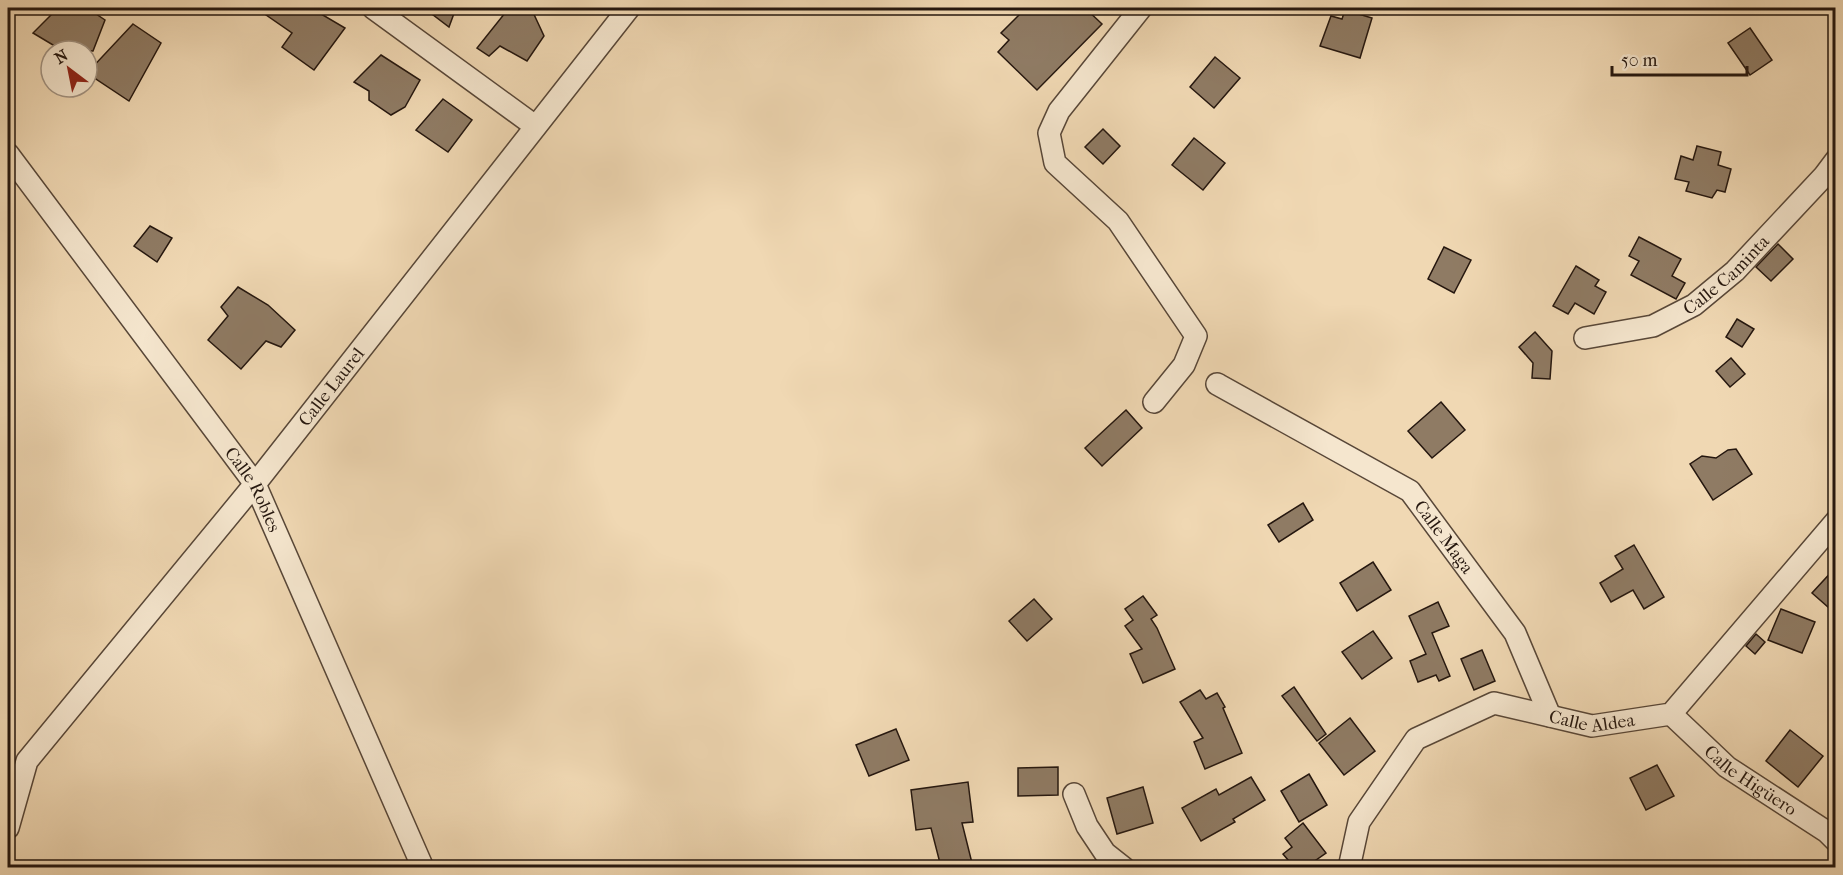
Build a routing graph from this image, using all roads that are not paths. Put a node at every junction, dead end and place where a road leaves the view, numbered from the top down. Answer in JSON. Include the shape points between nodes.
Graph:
{"nodes":[{"id":1,"x":373,"y":8,"type":"edge"},
{"id":2,"x":629,"y":8,"type":"edge"},
{"id":3,"x":1141,"y":8,"type":"edge"},
{"id":4,"x":535,"y":126,"type":"junction"},
{"id":5,"x":8,"y":154,"type":"edge"},
{"id":6,"x":1836,"y":160,"type":"edge"},
{"id":7,"x":1585,"y":338,"type":"dead end"},
{"id":8,"x":1219,"y":385,"type":"dead end"},
{"id":9,"x":1154,"y":402,"type":"dead end"},
{"id":10,"x":255,"y":484,"type":"junction"},
{"id":11,"x":1836,"y":521,"type":"edge"},
{"id":12,"x":1671,"y":714,"type":"junction"},
{"id":13,"x":1550,"y":716,"type":"junction"},
{"id":14,"x":17,"y":763,"type":"edge"},
{"id":15,"x":1074,"y":794,"type":"dead end"},
{"id":16,"x":8,"y":828,"type":"edge"},
{"id":17,"x":1836,"y":841,"type":"edge"},
{"id":18,"x":423,"y":867,"type":"edge"},
{"id":19,"x":1124,"y":867,"type":"edge"},
{"id":20,"x":1349,"y":867,"type":"edge"}],
"edges":[{"from":1,"to":4,"type":"street"},
{"from":2,"to":4,"type":"street","name":"Calle Laurel"},
{"from":3,"to":9,"type":"street","via":[[1059,111],[1049,133],[1055,164],[1118,221],[1196,336],[1184,365]]},
{"from":4,"to":10,"type":"street","name":"Calle Laurel"},
{"from":5,"to":10,"type":"street","name":"Calle Robles"},
{"from":6,"to":7,"type":"street","name":"Calle Caminta","via":[[1735,271],[1694,305],[1653,326]]},
{"from":8,"to":13,"type":"street","name":"Calle Maga","via":[[1410,491],[1515,633]]},
{"from":10,"to":14,"type":"street","name":"Calle Laurel"},
{"from":10,"to":18,"type":"street","name":"Calle Robles"},
{"from":11,"to":12,"type":"street"},
{"from":12,"to":13,"type":"street","name":"Calle Aldea","via":[[1592,726]]},
{"from":12,"to":17,"type":"street","name":"Calle Higüero","via":[[1727,767]]},
{"from":13,"to":20,"type":"street","name":"Calle Aldea","via":[[1494,703],[1416,739],[1359,822]]},
{"from":14,"to":16,"type":"street"},
{"from":15,"to":19,"type":"street","via":[[1087,826],[1105,853]]}]}
